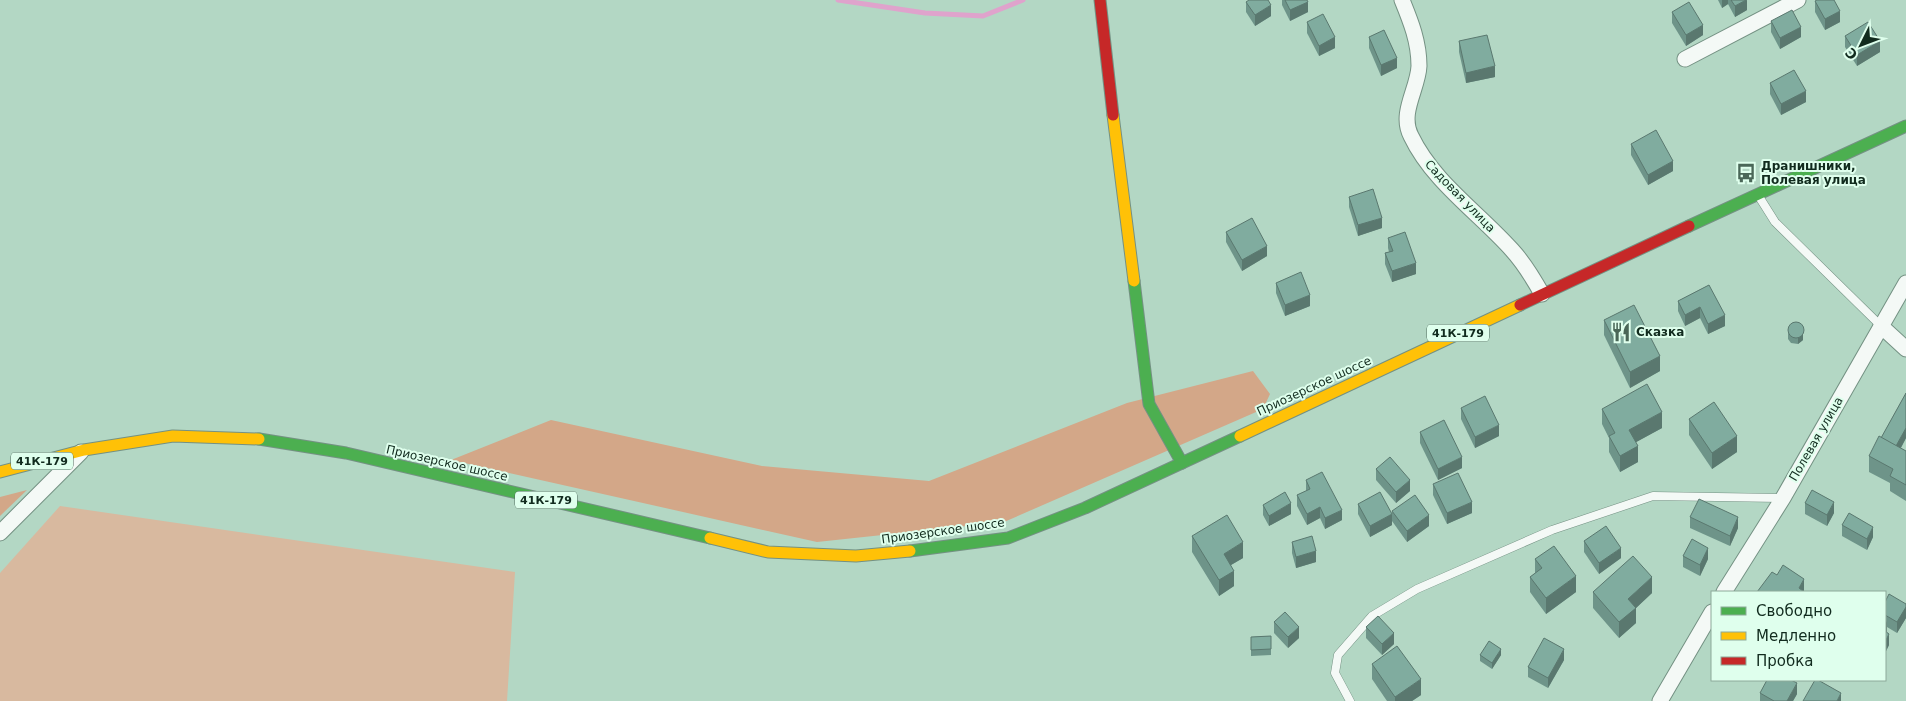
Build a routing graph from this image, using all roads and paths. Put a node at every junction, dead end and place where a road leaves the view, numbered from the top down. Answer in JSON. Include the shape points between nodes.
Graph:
{"nodes":[{"id":1,"x":1100,"y":0,"type":"edge"},
{"id":2,"x":1402,"y":0,"type":"edge"},
{"id":3,"x":1798,"y":0,"type":"edge"},
{"id":4,"x":1685,"y":59,"type":"dead end"},
{"id":5,"x":1906,"y":126,"type":"edge"},
{"id":6,"x":1757,"y":194,"type":"junction"},
{"id":7,"x":1906,"y":283,"type":"edge"},
{"id":8,"x":1542,"y":294,"type":"junction"},
{"id":9,"x":1881,"y":326,"type":"junction"},
{"id":10,"x":1906,"y":349,"type":"edge"},
{"id":11,"x":84,"y":450,"type":"junction"},
{"id":12,"x":1182,"y":463,"type":"junction"},
{"id":13,"x":0,"y":472,"type":"edge"},
{"id":14,"x":1783,"y":498,"type":"junction"},
{"id":15,"x":0,"y":533,"type":"edge"},
{"id":16,"x":1725,"y":591,"type":"edge"},
{"id":17,"x":1711,"y":614,"type":"edge"},
{"id":18,"x":1663,"y":700,"type":"edge"},
{"id":19,"x":1350,"y":701,"type":"edge"}],
"edges":[{"from":1,"to":12,"type":"main road","via":[[1150,404]]},
{"from":2,"to":8,"type":"street","name":"Садовая улица","via":[[1418,46],[1419,68],[1408,107],[1410,134],[1425,160],[1512,250]]},
{"from":3,"to":4,"type":"street"},
{"from":5,"to":6,"type":"main road","name":"Приозерское шоссе","number":"41К-179"},
{"from":6,"to":8,"type":"main road","name":"Приозерское шоссе","number":"41К-179"},
{"from":6,"to":9,"type":"lane","via":[[1775,222]]},
{"from":7,"to":9,"type":"street","name":"Полевая улица"},
{"from":8,"to":12,"type":"main road","name":"Приозерское шоссе","number":"41К-179"},
{"from":9,"to":10,"type":"street"},
{"from":9,"to":14,"type":"street","name":"Полевая улица"},
{"from":11,"to":12,"type":"main road","name":"Приозерское шоссе","number":"41К-179","via":[[173,436],[258,439],[346,453],[768,552],[856,556],[1008,538],[1084,508]]},
{"from":11,"to":13,"type":"main road","name":"Приозерское шоссе","number":"41К-179"},
{"from":11,"to":15,"type":"street"},
{"from":14,"to":16,"type":"street","name":"Полевая улица"},
{"from":14,"to":19,"type":"lane","via":[[1653,496],[1552,530],[1416,589],[1372,616],[1338,655],[1335,673]]},
{"from":17,"to":18,"type":"street"}]}
